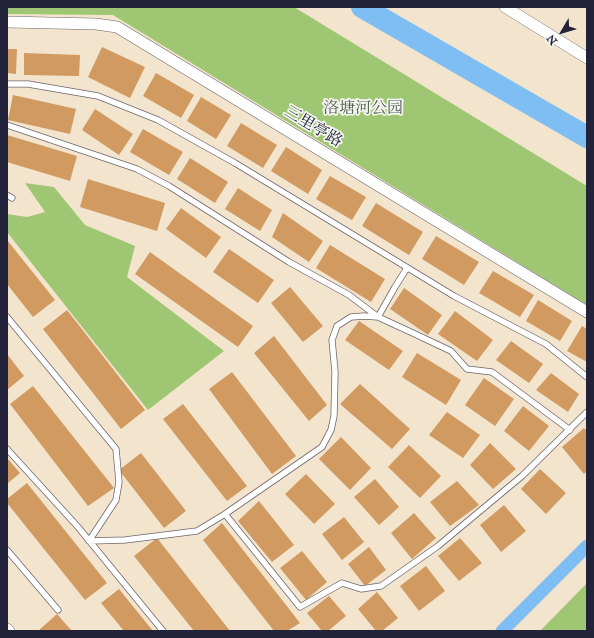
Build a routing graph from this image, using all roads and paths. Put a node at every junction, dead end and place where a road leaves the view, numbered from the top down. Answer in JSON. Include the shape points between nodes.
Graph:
{"nodes":[{"id":1,"x":505,"y":7,"type":"edge"},
{"id":2,"x":7,"y":22,"type":"edge"},
{"id":3,"x":587,"y":58,"type":"edge"},
{"id":4,"x":7,"y":85,"type":"edge"},
{"id":5,"x":7,"y":125,"type":"edge"},
{"id":6,"x":7,"y":195,"type":"edge"},
{"id":7,"x":12,"y":198,"type":"dead end"},
{"id":8,"x":407,"y":268,"type":"junction"},
{"id":9,"x":587,"y":312,"type":"edge"},
{"id":10,"x":7,"y":317,"type":"edge"},
{"id":11,"x":378,"y":317,"type":"junction"},
{"id":12,"x":587,"y":377,"type":"edge"},
{"id":13,"x":587,"y":412,"type":"edge"},
{"id":14,"x":570,"y":430,"type":"junction"},
{"id":15,"x":7,"y":448,"type":"edge"},
{"id":16,"x":225,"y":514,"type":"junction"},
{"id":17,"x":89,"y":541,"type":"junction"},
{"id":18,"x":7,"y":550,"type":"edge"},
{"id":19,"x":58,"y":610,"type":"dead end"},
{"id":20,"x":7,"y":629,"type":"edge"},
{"id":21,"x":9,"y":631,"type":"edge"},
{"id":22,"x":164,"y":631,"type":"edge"}],
"edges":[{"from":1,"to":3,"type":"street"},
{"from":2,"to":9,"type":"street","name":"三里亭路","via":[[96,24],[118,27]]},
{"from":4,"to":8,"type":"lane","via":[[28,84],[98,96],[158,120],[235,163]]},
{"from":5,"to":11,"type":"lane","via":[[137,169],[169,186],[289,262],[349,295]]},
{"from":6,"to":7,"type":"lane"},
{"from":8,"to":11,"type":"lane"},
{"from":8,"to":12,"type":"lane","via":[[454,296],[546,344]]},
{"from":10,"to":17,"type":"lane","via":[[116,449],[119,482],[116,500]]},
{"from":11,"to":14,"type":"lane","via":[[451,351],[467,369],[492,372]]},
{"from":11,"to":16,"type":"lane","via":[[351,317],[337,326],[332,340],[335,372],[334,416],[331,430],[322,447]]},
{"from":13,"to":14,"type":"lane"},
{"from":14,"to":16,"type":"lane","via":[[522,476],[438,546],[381,586],[361,588],[342,583],[300,607]]},
{"from":15,"to":17,"type":"lane"},
{"from":16,"to":17,"type":"lane","via":[[197,531],[125,540]]},
{"from":17,"to":22,"type":"lane"},
{"from":18,"to":19,"type":"lane"},
{"from":20,"to":21,"type":"street"}]}
